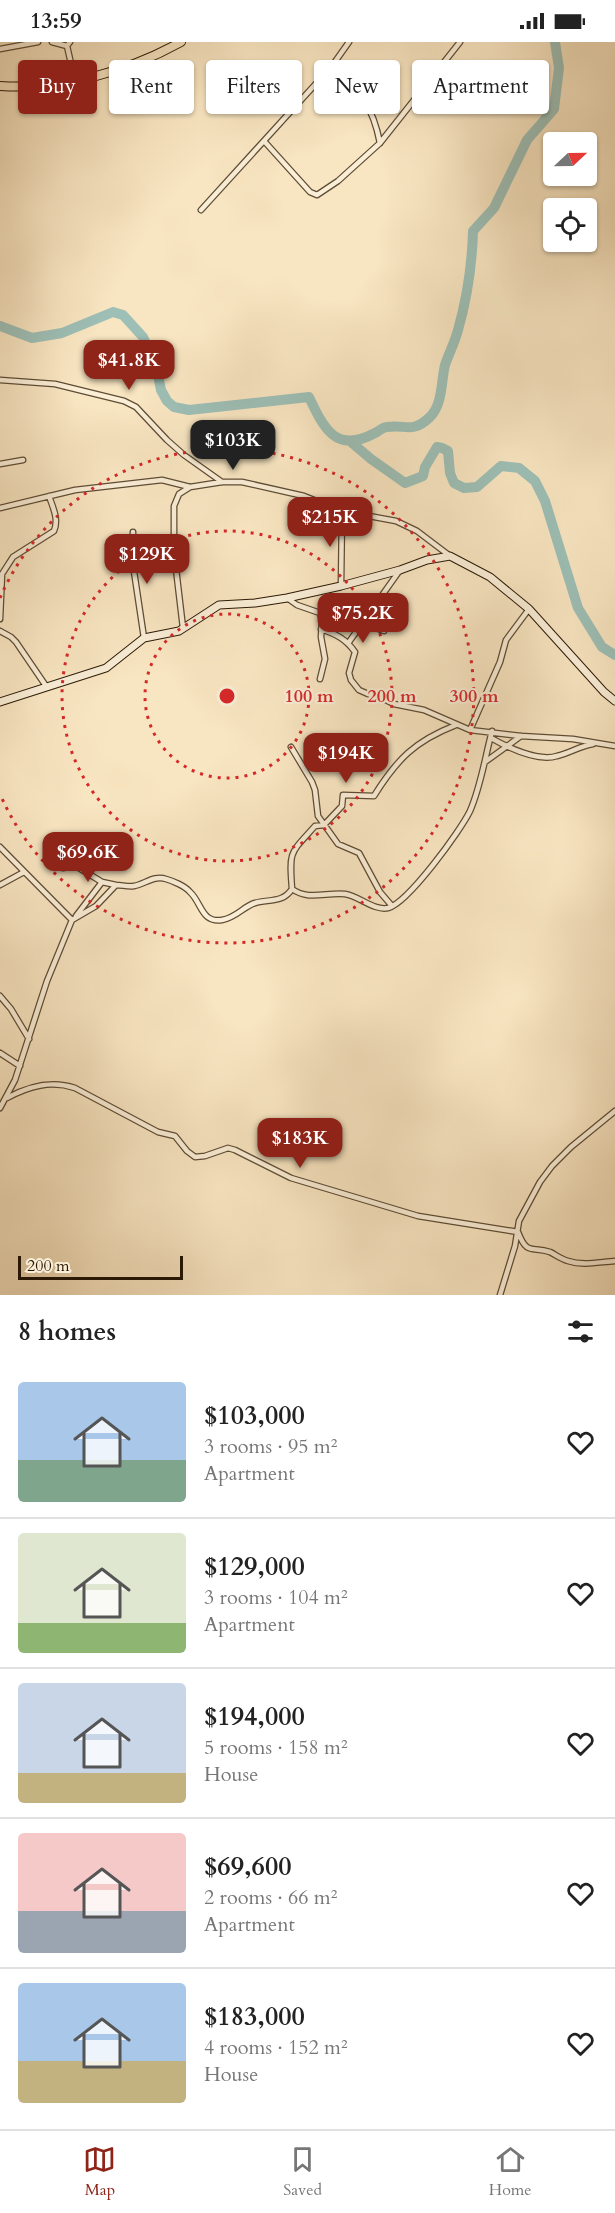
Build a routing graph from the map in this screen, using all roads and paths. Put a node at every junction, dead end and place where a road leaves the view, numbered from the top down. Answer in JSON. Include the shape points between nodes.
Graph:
{"nodes":[{"id":1,"x":38,"y":42,"type":"edge"},
{"id":2,"x":52,"y":42,"type":"edge"},
{"id":3,"x":181,"y":42,"type":"edge"},
{"id":4,"x":349,"y":42,"type":"edge"},
{"id":5,"x":460,"y":42,"type":"edge"},
{"id":6,"x":69,"y":44,"type":"edge"},
{"id":7,"x":0,"y":49,"type":"edge"},
{"id":8,"x":72,"y":60,"type":"edge"},
{"id":9,"x":336,"y":60,"type":"edge"},
{"id":10,"x":97,"y":75,"type":"edge"},
{"id":11,"x":0,"y":86,"type":"edge"},
{"id":12,"x":18,"y":86,"type":"edge"},
{"id":13,"x":314,"y":86,"type":"edge"},
{"id":14,"x":373,"y":114,"type":"edge"},
{"id":15,"x":264,"y":141,"type":"junction"},
{"id":16,"x":380,"y":142,"type":"junction"},
{"id":17,"x":201,"y":210,"type":"dead end"},
{"id":18,"x":0,"y":380,"type":"edge"},
{"id":19,"x":23,"y":460,"type":"dead end"},
{"id":20,"x":0,"y":464,"type":"edge"},
{"id":21,"x":222,"y":482,"type":"junction"},
{"id":22,"x":190,"y":487,"type":"junction"},
{"id":23,"x":49,"y":496,"type":"junction"},
{"id":24,"x":0,"y":508,"type":"edge"},
{"id":25,"x":342,"y":511,"type":"junction"},
{"id":26,"x":133,"y":532,"type":"dead end"},
{"id":27,"x":450,"y":556,"type":"junction"},
{"id":28,"x":400,"y":570,"type":"junction"},
{"id":29,"x":1,"y":572,"type":"edge"},
{"id":30,"x":341,"y":586,"type":"junction"},
{"id":31,"x":287,"y":598,"type":"junction"},
{"id":32,"x":529,"y":609,"type":"junction"},
{"id":33,"x":320,"y":613,"type":"junction"},
{"id":34,"x":0,"y":619,"type":"edge"},
{"id":35,"x":361,"y":624,"type":"junction"},
{"id":36,"x":183,"y":628,"type":"junction"},
{"id":37,"x":321,"y":629,"type":"junction"},
{"id":38,"x":0,"y":631,"type":"edge"},
{"id":39,"x":384,"y":631,"type":"dead end"},
{"id":40,"x":144,"y":638,"type":"junction"},
{"id":41,"x":349,"y":642,"type":"junction"},
{"id":42,"x":320,"y":679,"type":"dead end"},
{"id":43,"x":46,"y":686,"type":"junction"},
{"id":44,"x":615,"y":701,"type":"edge"},
{"id":45,"x":0,"y":702,"type":"edge"},
{"id":46,"x":457,"y":725,"type":"junction"},
{"id":47,"x":470,"y":730,"type":"junction"},
{"id":48,"x":492,"y":731,"type":"junction"},
{"id":49,"x":521,"y":736,"type":"junction"},
{"id":50,"x":490,"y":738,"type":"junction"},
{"id":51,"x":596,"y":743,"type":"junction"},
{"id":52,"x":506,"y":746,"type":"junction"},
{"id":53,"x":615,"y":746,"type":"edge"},
{"id":54,"x":291,"y":747,"type":"dead end"},
{"id":55,"x":485,"y":762,"type":"junction"},
{"id":56,"x":324,"y":825,"type":"junction"},
{"id":57,"x":0,"y":848,"type":"edge"},
{"id":58,"x":63,"y":868,"type":"dead end"},
{"id":59,"x":24,"y":872,"type":"junction"},
{"id":60,"x":102,"y":882,"type":"junction"},
{"id":61,"x":0,"y":885,"type":"edge"},
{"id":62,"x":116,"y":885,"type":"junction"},
{"id":63,"x":292,"y":889,"type":"junction"},
{"id":64,"x":393,"y":906,"type":"junction"},
{"id":65,"x":74,"y":919,"type":"junction"},
{"id":66,"x":0,"y":996,"type":"edge"},
{"id":67,"x":29,"y":1039,"type":"junction"},
{"id":68,"x":0,"y":1053,"type":"edge"},
{"id":69,"x":20,"y":1066,"type":"junction"},
{"id":70,"x":6,"y":1099,"type":"junction"},
{"id":71,"x":0,"y":1108,"type":"edge"},
{"id":72,"x":615,"y":1111,"type":"edge"},
{"id":73,"x":518,"y":1232,"type":"junction"},
{"id":74,"x":615,"y":1261,"type":"edge"},
{"id":75,"x":500,"y":1295,"type":"edge"}],
"edges":[{"from":1,"to":7,"type":"street"},
{"from":2,"to":6,"type":"street"},
{"from":3,"to":10,"type":"main road"},
{"from":4,"to":9,"type":"street"},
{"from":5,"to":16,"type":"street"},
{"from":6,"to":8,"type":"street"},
{"from":11,"to":12,"type":"main road"},
{"from":13,"to":15,"type":"street"},
{"from":14,"to":16,"type":"street"},
{"from":15,"to":16,"type":"street","via":[[317,195]]},
{"from":15,"to":17,"type":"street"},
{"from":18,"to":21,"type":"street","via":[[55,384],[124,401],[136,407],[184,455]]},
{"from":19,"to":20,"type":"street"},
{"from":21,"to":22,"type":"street"},
{"from":21,"to":25,"type":"street","via":[[278,489]]},
{"from":22,"to":23,"type":"street","via":[[162,480]]},
{"from":22,"to":36,"type":"street","via":[[180,494],[174,506],[174,552]]},
{"from":23,"to":24,"type":"street"},
{"from":23,"to":29,"type":"street","via":[[56,519],[54,531],[13,556]]},
{"from":25,"to":27,"type":"street","via":[[396,521],[417,531]]},
{"from":25,"to":30,"type":"street"},
{"from":26,"to":40,"type":"street","via":[[132,558]]},
{"from":27,"to":28,"type":"street"},
{"from":27,"to":32,"type":"street","via":[[490,577]]},
{"from":28,"to":30,"type":"street"},
{"from":28,"to":35,"type":"street"},
{"from":29,"to":34,"type":"street"},
{"from":30,"to":31,"type":"street"},
{"from":31,"to":33,"type":"street"},
{"from":31,"to":36,"type":"street","via":[[219,605]]},
{"from":32,"to":44,"type":"street"},
{"from":32,"to":47,"type":"street","via":[[506,640]]},
{"from":33,"to":35,"type":"street","via":[[343,616]]},
{"from":33,"to":37,"type":"street"},
{"from":35,"to":39,"type":"street"},
{"from":35,"to":41,"type":"street"},
{"from":36,"to":40,"type":"street"},
{"from":37,"to":41,"type":"street"},
{"from":37,"to":42,"type":"street","via":[[325,659]]},
{"from":38,"to":43,"type":"street","via":[[16,642]]},
{"from":40,"to":43,"type":"street","via":[[106,668]]},
{"from":41,"to":46,"type":"street","via":[[355,657],[349,674],[359,690],[394,704],[424,710]]},
{"from":43,"to":45,"type":"street"},
{"from":46,"to":47,"type":"street"},
{"from":46,"to":56,"type":"street","via":[[428,737],[399,760],[374,796],[343,795],[342,806]]},
{"from":47,"to":48,"type":"street"},
{"from":48,"to":49,"type":"street"},
{"from":48,"to":50,"type":"street"},
{"from":49,"to":51,"type":"street"},
{"from":49,"to":52,"type":"street"},
{"from":50,"to":52,"type":"street"},
{"from":50,"to":55,"type":"street"},
{"from":51,"to":52,"type":"street","via":[[543,758]]},
{"from":51,"to":53,"type":"street"},
{"from":52,"to":55,"type":"street"},
{"from":54,"to":56,"type":"street","via":[[312,782],[318,816]]},
{"from":55,"to":64,"type":"street","via":[[463,824],[424,877]]},
{"from":56,"to":63,"type":"street","via":[[315,826],[291,853]]},
{"from":56,"to":64,"type":"street","via":[[338,844],[359,854],[374,884]]},
{"from":57,"to":59,"type":"street"},
{"from":58,"to":60,"type":"street","via":[[74,865]]},
{"from":59,"to":61,"type":"street"},
{"from":59,"to":65,"type":"street"},
{"from":60,"to":62,"type":"street"},
{"from":60,"to":65,"type":"street"},
{"from":62,"to":63,"type":"street","via":[[166,879],[191,892],[205,917],[222,920],[241,913],[252,903],[280,899]]},
{"from":62,"to":65,"type":"street","via":[[96,906]]},
{"from":63,"to":64,"type":"street","via":[[309,897],[347,894],[380,908]]},
{"from":65,"to":67,"type":"street","via":[[47,981]]},
{"from":66,"to":67,"type":"street"},
{"from":67,"to":69,"type":"street"},
{"from":68,"to":69,"type":"street"},
{"from":69,"to":70,"type":"street"},
{"from":70,"to":71,"type":"street"},
{"from":70,"to":73,"type":"street","via":[[34,1086],[63,1084],[158,1132],[175,1136],[195,1157],[228,1148],[291,1178],[408,1213]]},
{"from":72,"to":73,"type":"street","via":[[549,1169],[520,1217]]},
{"from":73,"to":74,"type":"street","via":[[528,1248],[566,1260]]},
{"from":73,"to":75,"type":"street"}]}
